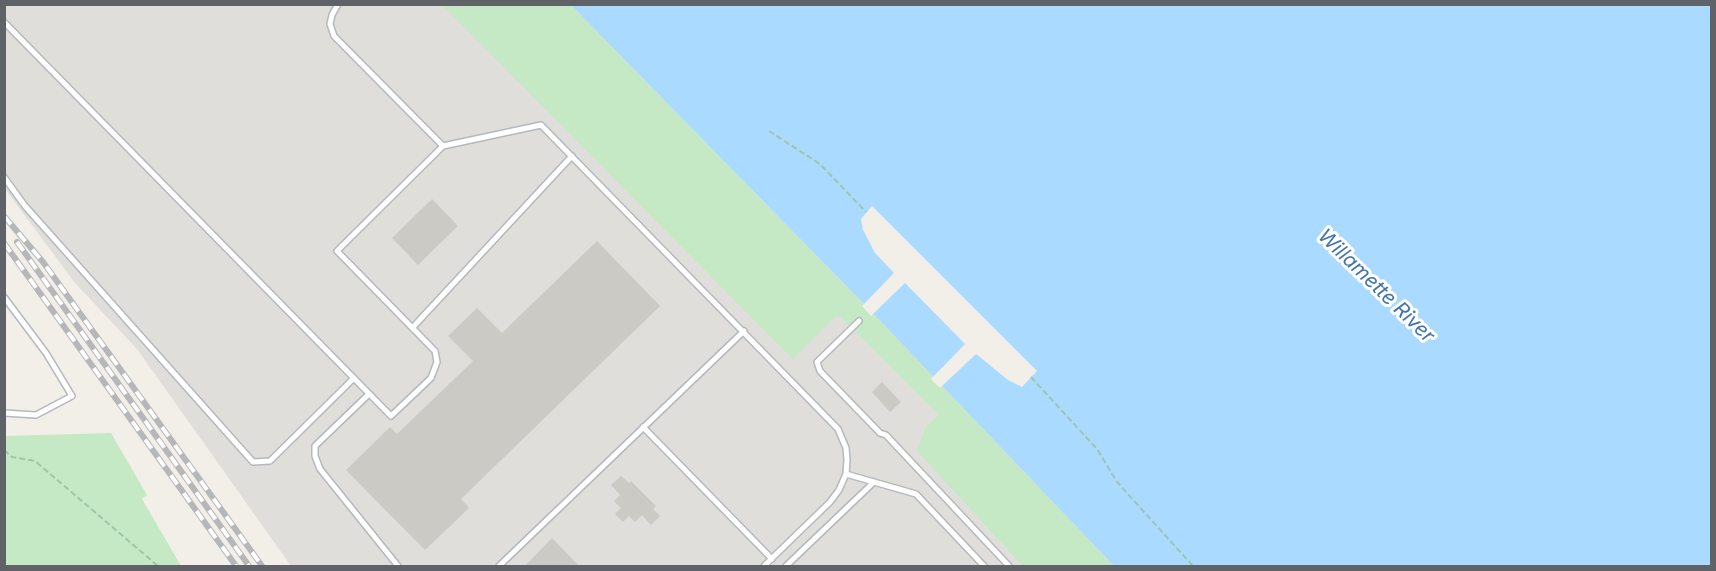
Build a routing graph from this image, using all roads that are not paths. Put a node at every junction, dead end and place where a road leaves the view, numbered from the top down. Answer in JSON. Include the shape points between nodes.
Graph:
{"nodes":[{"id":1,"x":339,"y":4,"type":"edge"},
{"id":2,"x":4,"y":22,"type":"edge"},
{"id":3,"x":443,"y":146,"type":"junction"},
{"id":4,"x":572,"y":156,"type":"junction"},
{"id":5,"x":4,"y":177,"type":"edge"},
{"id":6,"x":4,"y":297,"type":"edge"},
{"id":7,"x":859,"y":321,"type":"dead end"},
{"id":8,"x":414,"y":326,"type":"junction"},
{"id":9,"x":744,"y":331,"type":"junction"},
{"id":10,"x":354,"y":378,"type":"junction"},
{"id":11,"x":369,"y":394,"type":"junction"},
{"id":12,"x":4,"y":413,"type":"edge"},
{"id":13,"x":642,"y":427,"type":"junction"},
{"id":14,"x":846,"y":474,"type":"junction"},
{"id":15,"x":874,"y":482,"type":"junction"},
{"id":16,"x":772,"y":559,"type":"junction"},
{"id":17,"x":398,"y":567,"type":"edge"},
{"id":18,"x":499,"y":567,"type":"edge"},
{"id":19,"x":764,"y":567,"type":"edge"},
{"id":20,"x":786,"y":567,"type":"edge"},
{"id":21,"x":984,"y":567,"type":"edge"},
{"id":22,"x":1010,"y":567,"type":"edge"}],
"edges":[{"from":1,"to":3,"type":"lane","via":[[330,24],[334,36]]},
{"from":2,"to":10,"type":"lane"},
{"from":3,"to":4,"type":"lane","via":[[541,125]]},
{"from":3,"to":8,"type":"lane","via":[[337,250]]},
{"from":4,"to":8,"type":"lane"},
{"from":4,"to":9,"type":"lane"},
{"from":5,"to":10,"type":"lane","via":[[25,206],[253,462],[270,460]]},
{"from":6,"to":12,"type":"lane","via":[[72,396],[36,415]]},
{"from":7,"to":22,"type":"lane","via":[[817,362],[820,371]]},
{"from":8,"to":11,"type":"lane","via":[[435,351],[437,362],[431,378],[391,416]]},
{"from":9,"to":13,"type":"lane"},
{"from":9,"to":14,"type":"lane","via":[[838,429],[846,448]]},
{"from":10,"to":11,"type":"lane"},
{"from":11,"to":17,"type":"lane","via":[[315,446],[315,456],[320,469]]},
{"from":13,"to":16,"type":"lane"},
{"from":13,"to":18,"type":"lane"},
{"from":14,"to":15,"type":"lane"},
{"from":14,"to":16,"type":"lane","via":[[830,502]]},
{"from":15,"to":20,"type":"lane"},
{"from":15,"to":21,"type":"lane","via":[[916,494]]},
{"from":16,"to":19,"type":"lane"}]}
